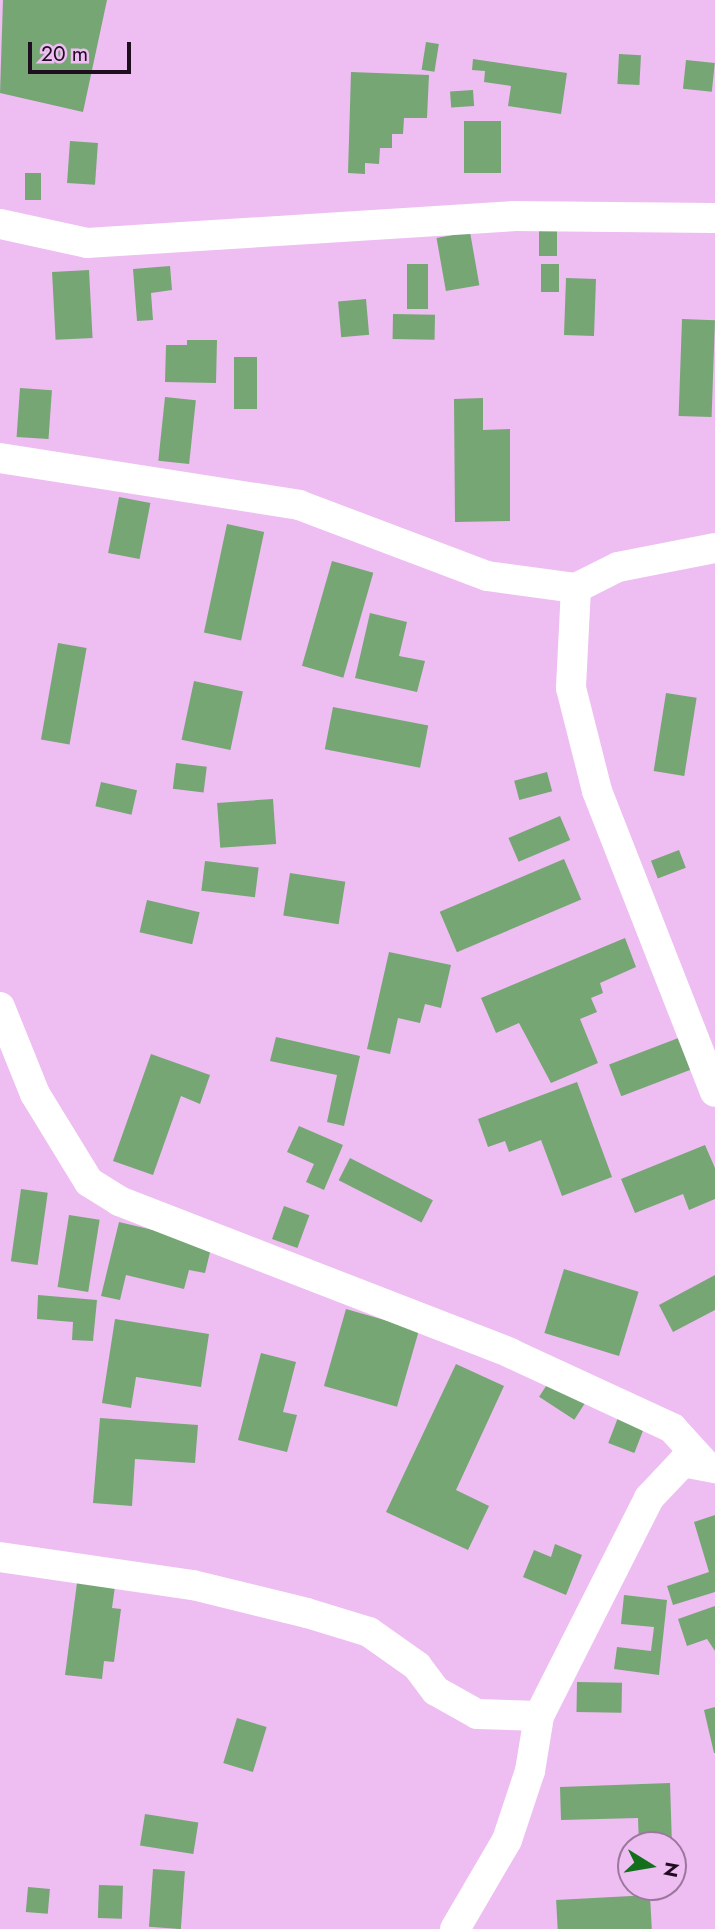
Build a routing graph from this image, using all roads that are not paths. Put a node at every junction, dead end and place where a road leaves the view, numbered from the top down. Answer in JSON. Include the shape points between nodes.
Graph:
{"nodes":[{"id":1,"x":715,"y":218,"type":"edge"},
{"id":2,"x":0,"y":224,"type":"edge"},
{"id":3,"x":0,"y":458,"type":"edge"},
{"id":4,"x":715,"y":548,"type":"edge"},
{"id":5,"x":576,"y":588,"type":"junction"},
{"id":6,"x":0,"y":1007,"type":"edge"},
{"id":7,"x":715,"y":1092,"type":"edge"},
{"id":8,"x":710,"y":1466,"type":"edge"},
{"id":9,"x":0,"y":1557,"type":"edge"},
{"id":10,"x":539,"y":1716,"type":"junction"},
{"id":11,"x":455,"y":1929,"type":"edge"}],
"edges":[{"from":1,"to":2,"type":"street","via":[[513,216],[87,243]]},
{"from":3,"to":5,"type":"street","via":[[299,505],[487,576]]},
{"from":4,"to":5,"type":"street","via":[[618,567]]},
{"from":5,"to":7,"type":"street","via":[[571,688],[597,791]]},
{"from":6,"to":8,"type":"street","via":[[35,1094],[89,1182],[119,1201],[510,1353],[672,1428]]},
{"from":8,"to":10,"type":"street","via":[[682,1462],[649,1498]]},
{"from":9,"to":10,"type":"street","via":[[193,1585],[307,1613],[369,1632],[417,1666],[436,1691],[477,1714]]},
{"from":10,"to":11,"type":"street","via":[[530,1771],[507,1840]]}]}
